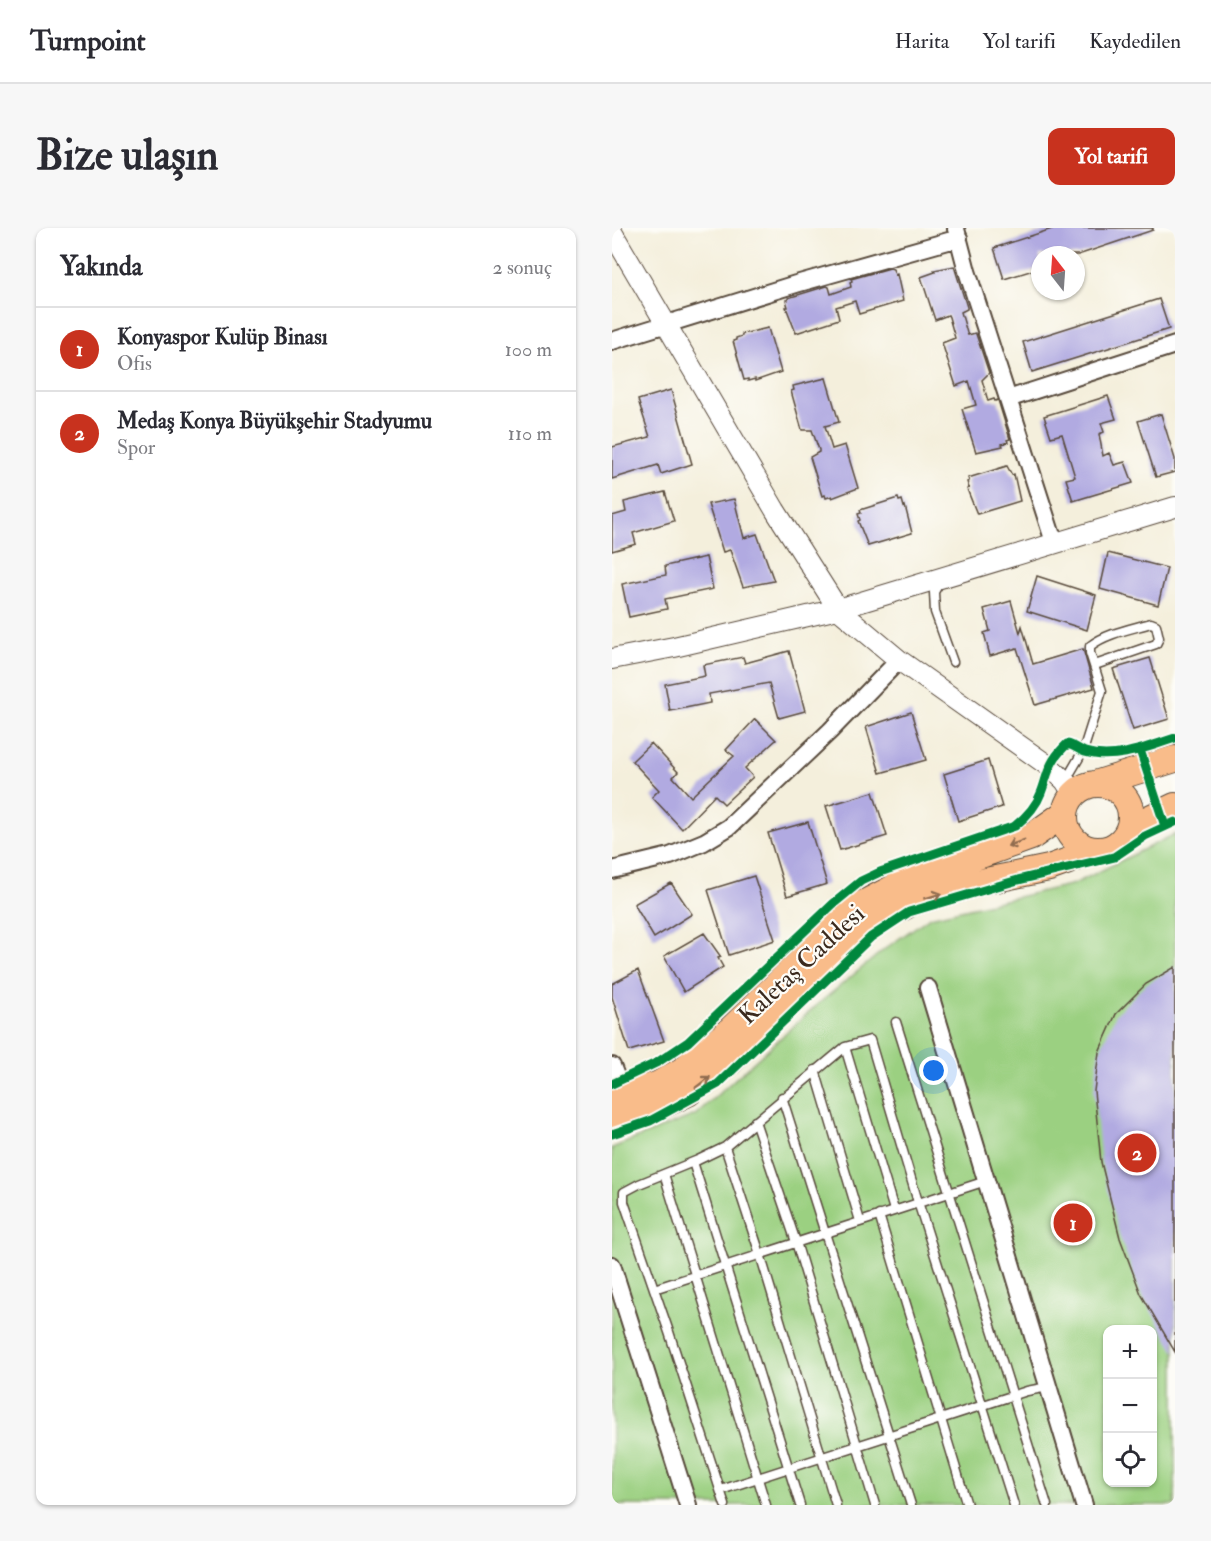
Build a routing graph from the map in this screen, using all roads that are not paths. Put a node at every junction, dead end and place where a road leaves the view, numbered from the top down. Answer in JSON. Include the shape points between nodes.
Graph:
{"nodes":[{"id":1,"x":612,"y":232,"type":"edge"},
{"id":2,"x":957,"y":233,"type":"edge"},
{"id":3,"x":666,"y":323,"type":"junction"},
{"id":4,"x":612,"y":341,"type":"edge"},
{"id":5,"x":1175,"y":345,"type":"edge"},
{"id":6,"x":1008,"y":399,"type":"junction"},
{"id":7,"x":1175,"y":507,"type":"edge"},
{"id":8,"x":1054,"y":542,"type":"junction"},
{"id":9,"x":944,"y":576,"type":"junction"},
{"id":10,"x":838,"y":609,"type":"junction"},
{"id":11,"x":612,"y":658,"type":"edge"},
{"id":12,"x":899,"y":660,"type":"junction"},
{"id":13,"x":953,"y":662,"type":"dead end"},
{"id":14,"x":1095,"y":665,"type":"junction"},
{"id":15,"x":1175,"y":759,"type":"edge"},
{"id":16,"x":1075,"y":793,"type":"junction"},
{"id":17,"x":1175,"y":807,"type":"edge"},
{"id":18,"x":1129,"y":828,"type":"junction"},
{"id":19,"x":1095,"y":851,"type":"junction"},
{"id":20,"x":612,"y":870,"type":"edge"},
{"id":21,"x":928,"y":988,"type":"dead end"},
{"id":22,"x":896,"y":1022,"type":"dead end"},
{"id":23,"x":845,"y":1047,"type":"junction"},
{"id":24,"x":612,"y":1066,"type":"edge"},
{"id":25,"x":815,"y":1070,"type":"junction"},
{"id":26,"x":782,"y":1097,"type":"junction"},
{"id":27,"x":618,"y":1099,"type":"edge"},
{"id":28,"x":755,"y":1120,"type":"junction"},
{"id":29,"x":612,"y":1123,"type":"edge"},
{"id":30,"x":725,"y":1147,"type":"junction"},
{"id":31,"x":693,"y":1162,"type":"junction"},
{"id":32,"x":664,"y":1174,"type":"junction"},
{"id":33,"x":986,"y":1181,"type":"junction"},
{"id":34,"x":951,"y":1192,"type":"junction"},
{"id":35,"x":918,"y":1202,"type":"junction"},
{"id":36,"x":894,"y":1210,"type":"junction"},
{"id":37,"x":879,"y":1215,"type":"junction"},
{"id":38,"x":860,"y":1221,"type":"junction"},
{"id":39,"x":826,"y":1232,"type":"junction"},
{"id":40,"x":796,"y":1242,"type":"junction"},
{"id":41,"x":760,"y":1254,"type":"junction"},
{"id":42,"x":612,"y":1265,"type":"edge"},
{"id":43,"x":726,"y":1265,"type":"junction"},
{"id":44,"x":695,"y":1276,"type":"junction"},
{"id":45,"x":654,"y":1289,"type":"junction"},
{"id":46,"x":1048,"y":1387,"type":"junction"},
{"id":47,"x":1014,"y":1395,"type":"junction"},
{"id":48,"x":983,"y":1405,"type":"junction"},
{"id":49,"x":940,"y":1419,"type":"junction"},
{"id":50,"x":890,"y":1435,"type":"junction"},
{"id":51,"x":857,"y":1445,"type":"junction"},
{"id":52,"x":822,"y":1457,"type":"junction"},
{"id":53,"x":789,"y":1468,"type":"junction"},
{"id":54,"x":758,"y":1478,"type":"junction"},
{"id":55,"x":721,"y":1490,"type":"junction"},
{"id":56,"x":688,"y":1505,"type":"edge"},
{"id":57,"x":725,"y":1505,"type":"edge"},
{"id":58,"x":766,"y":1505,"type":"edge"},
{"id":59,"x":800,"y":1505,"type":"edge"},
{"id":60,"x":836,"y":1505,"type":"edge"},
{"id":61,"x":875,"y":1505,"type":"edge"},
{"id":62,"x":911,"y":1505,"type":"edge"},
{"id":63,"x":967,"y":1505,"type":"edge"},
{"id":64,"x":1014,"y":1505,"type":"edge"},
{"id":65,"x":1047,"y":1505,"type":"edge"},
{"id":66,"x":1084,"y":1505,"type":"edge"}],
"edges":[{"from":1,"to":3,"type":"street"},
{"from":2,"to":3,"type":"street"},
{"from":2,"to":6,"type":"street"},
{"from":3,"to":4,"type":"street"},
{"from":3,"to":10,"type":"street"},
{"from":5,"to":6,"type":"street"},
{"from":6,"to":8,"type":"street"},
{"from":7,"to":8,"type":"street"},
{"from":8,"to":9,"type":"street"},
{"from":9,"to":10,"type":"street"},
{"from":9,"to":13,"type":"lane","via":[[934,592],[935,612]]},
{"from":10,"to":11,"type":"street"},
{"from":10,"to":12,"type":"street"},
{"from":12,"to":16,"type":"street","via":[[1050,767]]},
{"from":12,"to":20,"type":"street","via":[[729,827],[670,856]]},
{"from":14,"to":14,"type":"lane","via":[[1156,644],[1156,625],[1151,623],[1097,641],[1090,646]]},
{"from":14,"to":16,"type":"lane","via":[[1102,691],[1088,731]]},
{"from":15,"to":16,"type":"main road","name":"Kaletaş Caddesi"},
{"from":16,"to":18,"type":"main road","via":[[1106,785],[1116,790],[1129,806]]},
{"from":16,"to":19,"type":"main road","via":[[1065,824],[1076,843]]},
{"from":16,"to":27,"type":"main road","name":"Kaletaş Caddesi","one_way":true,"via":[[1031,837],[905,882],[857,907],[728,1032],[683,1070],[659,1084]]},
{"from":17,"to":18,"type":"main road"},
{"from":18,"to":19,"type":"main road","via":[[1116,845]]},
{"from":29,"to":19,"type":"main road","name":"Kaletaş Caddesi","one_way":true,"via":[[649,1112],[688,1093],[730,1062],[858,931],[911,903],[1049,868]]},
{"from":21,"to":33,"type":"street"},
{"from":22,"to":34,"type":"lane"},
{"from":23,"to":25,"type":"lane"},
{"from":23,"to":35,"type":"lane","via":[[870,1040]]},
{"from":23,"to":36,"type":"lane"},
{"from":24,"to":27,"type":"street"},
{"from":25,"to":26,"type":"lane"},
{"from":25,"to":38,"type":"lane"},
{"from":26,"to":28,"type":"lane"},
{"from":26,"to":39,"type":"lane"},
{"from":28,"to":30,"type":"lane"},
{"from":28,"to":40,"type":"lane"},
{"from":30,"to":31,"type":"lane"},
{"from":30,"to":41,"type":"lane"},
{"from":31,"to":32,"type":"lane"},
{"from":31,"to":43,"type":"lane"},
{"from":32,"to":44,"type":"lane"},
{"from":32,"to":45,"type":"lane","via":[[624,1192]]},
{"from":33,"to":34,"type":"lane"},
{"from":33,"to":46,"type":"street"},
{"from":34,"to":35,"type":"lane"},
{"from":34,"to":47,"type":"lane"},
{"from":35,"to":36,"type":"lane"},
{"from":35,"to":48,"type":"lane"},
{"from":36,"to":37,"type":"lane"},
{"from":37,"to":38,"type":"lane"},
{"from":37,"to":49,"type":"lane"},
{"from":38,"to":39,"type":"lane"},
{"from":39,"to":40,"type":"lane"},
{"from":39,"to":50,"type":"lane"},
{"from":40,"to":41,"type":"lane"},
{"from":40,"to":51,"type":"lane"},
{"from":41,"to":43,"type":"lane"},
{"from":41,"to":52,"type":"lane"},
{"from":42,"to":56,"type":"street"},
{"from":43,"to":44,"type":"lane"},
{"from":43,"to":53,"type":"lane"},
{"from":44,"to":45,"type":"lane"},
{"from":44,"to":54,"type":"lane"},
{"from":45,"to":55,"type":"lane"},
{"from":46,"to":47,"type":"lane"},
{"from":46,"to":66,"type":"street"},
{"from":47,"to":48,"type":"lane"},
{"from":47,"to":65,"type":"lane"},
{"from":48,"to":49,"type":"lane"},
{"from":48,"to":64,"type":"lane"},
{"from":49,"to":50,"type":"lane"},
{"from":49,"to":63,"type":"lane"},
{"from":50,"to":51,"type":"lane"},
{"from":50,"to":62,"type":"lane"},
{"from":51,"to":52,"type":"lane"},
{"from":51,"to":61,"type":"lane"},
{"from":52,"to":53,"type":"lane"},
{"from":52,"to":60,"type":"lane"},
{"from":53,"to":54,"type":"lane"},
{"from":53,"to":59,"type":"lane"},
{"from":54,"to":55,"type":"lane"},
{"from":54,"to":58,"type":"lane"},
{"from":55,"to":57,"type":"lane"}]}
